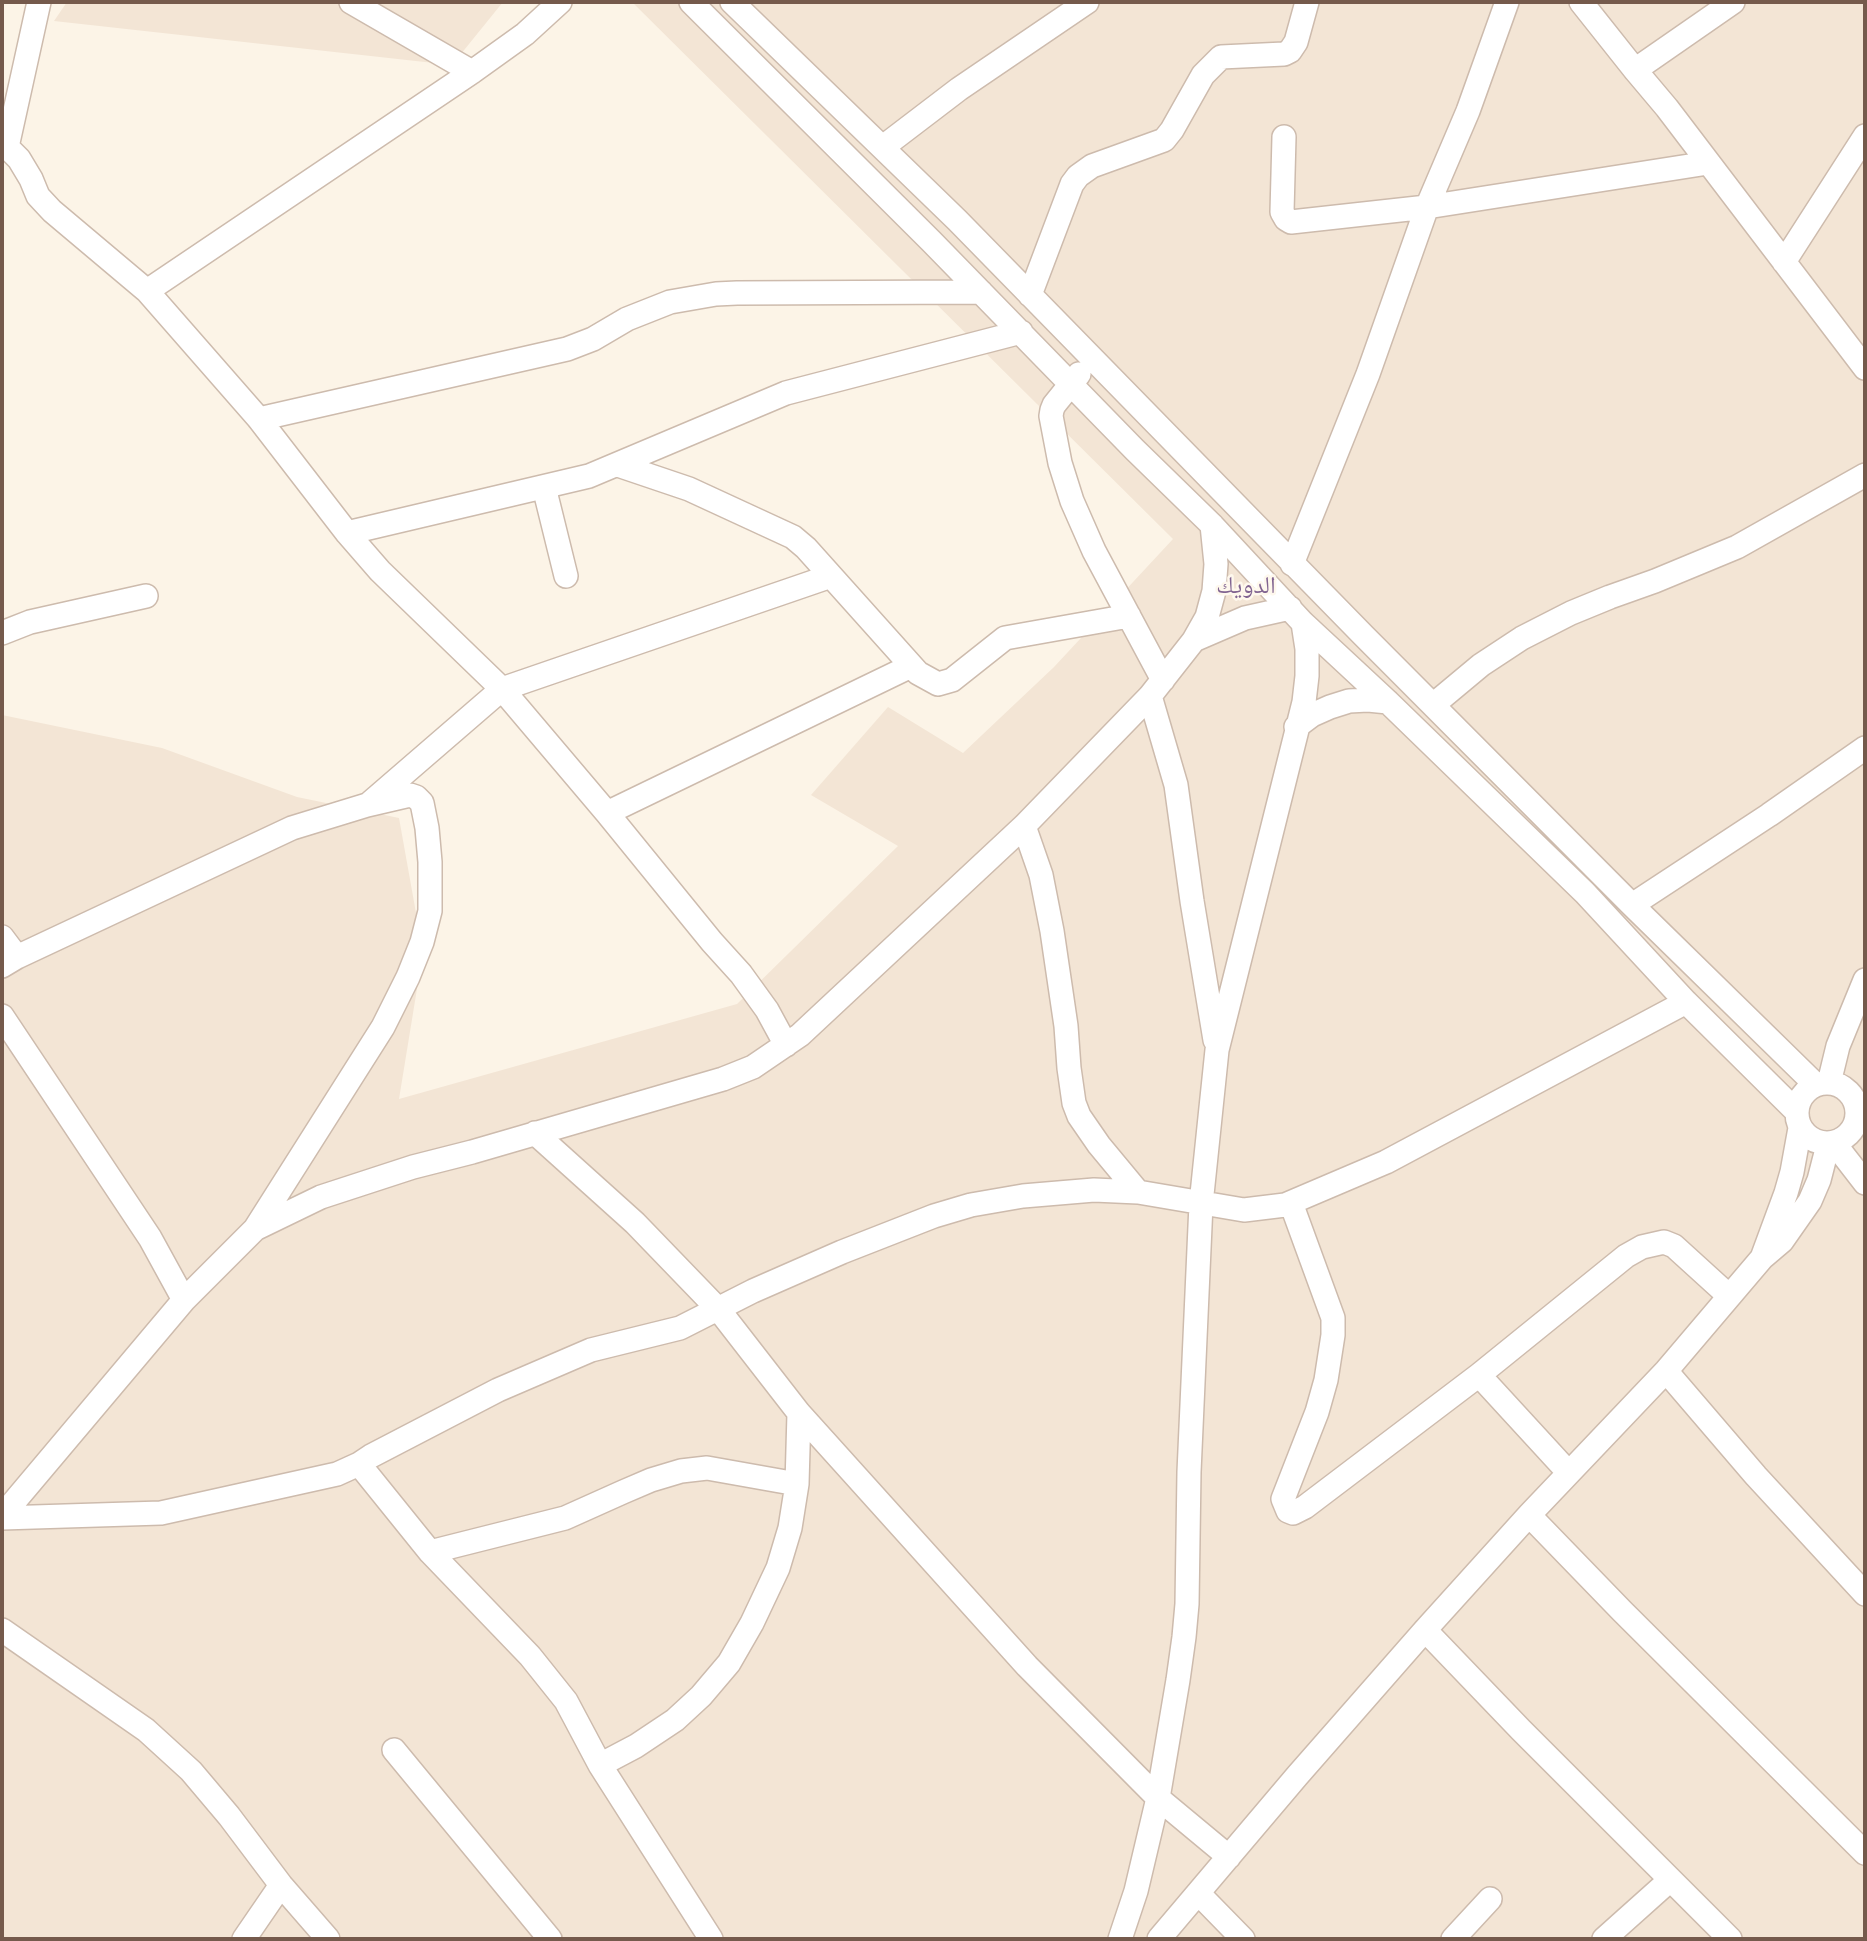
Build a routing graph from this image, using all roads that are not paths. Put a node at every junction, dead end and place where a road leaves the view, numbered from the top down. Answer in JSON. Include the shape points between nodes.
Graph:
{"nodes":[{"id":1,"x":39,"y":2,"type":"edge"},
{"id":2,"x":351,"y":2,"type":"edge"},
{"id":3,"x":560,"y":2,"type":"edge"},
{"id":4,"x":691,"y":2,"type":"edge"},
{"id":5,"x":732,"y":2,"type":"edge"},
{"id":6,"x":1087,"y":2,"type":"edge"},
{"id":7,"x":1307,"y":2,"type":"edge"},
{"id":8,"x":1507,"y":2,"type":"edge"},
{"id":9,"x":1581,"y":2,"type":"edge"},
{"id":10,"x":1733,"y":2,"type":"edge"},
{"id":11,"x":1635,"y":70,"type":"junction"},
{"id":12,"x":472,"y":72,"type":"junction"},
{"id":13,"x":1865,"y":136,"type":"edge"},
{"id":14,"x":1284,"y":137,"type":"dead end"},
{"id":15,"x":5,"y":145,"type":"edge"},
{"id":16,"x":883,"y":147,"type":"junction"},
{"id":17,"x":1708,"y":163,"type":"junction"},
{"id":18,"x":1427,"y":207,"type":"junction"},
{"id":19,"x":1784,"y":262,"type":"junction"},
{"id":20,"x":146,"y":291,"type":"junction"},
{"id":21,"x":981,"y":292,"type":"junction"},
{"id":22,"x":1031,"y":295,"type":"junction"},
{"id":23,"x":1021,"y":332,"type":"junction"},
{"id":24,"x":1092,"y":359,"type":"junction"},
{"id":25,"x":1865,"y":368,"type":"edge"},
{"id":26,"x":1070,"y":383,"type":"junction"},
{"id":27,"x":259,"y":419,"type":"junction"},
{"id":28,"x":618,"y":465,"type":"junction"},
{"id":29,"x":1865,"y":475,"type":"edge"},
{"id":30,"x":544,"y":486,"type":"junction"},
{"id":31,"x":1212,"y":525,"type":"junction"},
{"id":32,"x":347,"y":533,"type":"junction"},
{"id":33,"x":1292,"y":564,"type":"junction"},
{"id":34,"x":566,"y":576,"type":"dead end"},
{"id":35,"x":831,"y":576,"type":"junction"},
{"id":36,"x":146,"y":596,"type":"dead end"},
{"id":37,"x":1296,"y":615,"type":"junction"},
{"id":38,"x":1129,"y":616,"type":"junction"},
{"id":39,"x":2,"y":633,"type":"edge"},
{"id":40,"x":1194,"y":640,"type":"junction"},
{"id":41,"x":911,"y":666,"type":"junction"},
{"id":42,"x":1157,"y":688,"type":"junction"},
{"id":43,"x":502,"y":690,"type":"junction"},
{"id":44,"x":1388,"y":702,"type":"junction"},
{"id":45,"x":1433,"y":705,"type":"junction"},
{"id":46,"x":1296,"y":727,"type":"junction"},
{"id":47,"x":1464,"y":736,"type":"junction"},
{"id":48,"x":1865,"y":748,"type":"edge"},
{"id":49,"x":1443,"y":755,"type":"junction"},
{"id":50,"x":367,"y":805,"type":"junction"},
{"id":51,"x":607,"y":813,"type":"junction"},
{"id":52,"x":1024,"y":826,"type":"junction"},
{"id":53,"x":1632,"y":905,"type":"junction"},
{"id":54,"x":2,"y":937,"type":"edge"},
{"id":55,"x":9,"y":962,"type":"edge"},
{"id":56,"x":1865,"y":980,"type":"edge"},
{"id":57,"x":1686,"y":1002,"type":"junction"},
{"id":58,"x":2,"y":1016,"type":"edge"},
{"id":59,"x":786,"y":1045,"type":"junction"},
{"id":60,"x":1217,"y":1051,"type":"junction"},
{"id":61,"x":1822,"y":1084,"type":"junction"},
{"id":62,"x":1861,"y":1119,"type":"edge"},
{"id":63,"x":1798,"y":1120,"type":"junction"},
{"id":64,"x":535,"y":1133,"type":"junction"},
{"id":65,"x":1831,"y":1144,"type":"junction"},
{"id":66,"x":1865,"y":1184,"type":"edge"},
{"id":67,"x":1138,"y":1192,"type":"junction"},
{"id":68,"x":1291,"y":1203,"type":"junction"},
{"id":69,"x":1201,"y":1204,"type":"junction"},
{"id":70,"x":255,"y":1229,"type":"junction"},
{"id":71,"x":1762,"y":1258,"type":"junction"},
{"id":72,"x":1729,"y":1296,"type":"junction"},
{"id":73,"x":184,"y":1300,"type":"junction"},
{"id":74,"x":719,"y":1310,"type":"junction"},
{"id":75,"x":1666,"y":1371,"type":"junction"},
{"id":76,"x":1479,"y":1375,"type":"junction"},
{"id":77,"x":799,"y":1413,"type":"junction"},
{"id":78,"x":359,"y":1464,"type":"junction"},
{"id":79,"x":1569,"y":1473,"type":"junction"},
{"id":80,"x":797,"y":1484,"type":"junction"},
{"id":81,"x":1529,"y":1515,"type":"junction"},
{"id":82,"x":2,"y":1517,"type":"edge"},
{"id":83,"x":430,"y":1552,"type":"junction"},
{"id":84,"x":1865,"y":1594,"type":"edge"},
{"id":85,"x":2,"y":1630,"type":"edge"},
{"id":86,"x":1426,"y":1630,"type":"junction"},
{"id":87,"x":394,"y":1750,"type":"dead end"},
{"id":88,"x":600,"y":1765,"type":"junction"},
{"id":89,"x":1158,"y":1798,"type":"junction"},
{"id":90,"x":1865,"y":1853,"type":"edge"},
{"id":91,"x":1229,"y":1857,"type":"junction"},
{"id":92,"x":1670,"y":1880,"type":"junction"},
{"id":93,"x":281,"y":1885,"type":"junction"},
{"id":94,"x":1199,"y":1894,"type":"junction"},
{"id":95,"x":1490,"y":1899,"type":"dead end"},
{"id":96,"x":244,"y":1939,"type":"edge"},
{"id":97,"x":328,"y":1939,"type":"edge"},
{"id":98,"x":550,"y":1939,"type":"edge"},
{"id":99,"x":712,"y":1939,"type":"edge"},
{"id":100,"x":1120,"y":1939,"type":"edge"},
{"id":101,"x":1159,"y":1939,"type":"edge"},
{"id":102,"x":1244,"y":1939,"type":"edge"},
{"id":103,"x":1453,"y":1939,"type":"edge"},
{"id":104,"x":1604,"y":1939,"type":"edge"},
{"id":105,"x":1730,"y":1939,"type":"edge"}],
"edges":[{"from":1,"to":15,"type":"street"},
{"from":2,"to":12,"type":"street"},
{"from":3,"to":12,"type":"street"},
{"from":4,"to":21,"type":"street"},
{"from":5,"to":16,"type":"street"},
{"from":6,"to":16,"type":"street"},
{"from":7,"to":22,"type":"street","via":[[1290,51],[1221,57],[1203,75],[1164,140],[1091,166],[1078,176]]},
{"from":8,"to":18,"type":"street"},
{"from":9,"to":11,"type":"street"},
{"from":10,"to":11,"type":"street"},
{"from":11,"to":17,"type":"street"},
{"from":12,"to":20,"type":"street"},
{"from":13,"to":19,"type":"street"},
{"from":14,"to":18,"type":"street","via":[[1282,212],[1291,222]]},
{"from":15,"to":20,"type":"street","via":[[52,211]]},
{"from":16,"to":22,"type":"street"},
{"from":17,"to":18,"type":"street"},
{"from":17,"to":19,"type":"street"},
{"from":18,"to":33,"type":"street","via":[[1368,374]]},
{"from":19,"to":25,"type":"street"},
{"from":20,"to":27,"type":"street"},
{"from":21,"to":23,"type":"street"},
{"from":21,"to":27,"type":"street","via":[[737,293],[670,302],[567,349]]},
{"from":22,"to":24,"type":"street"},
{"from":23,"to":26,"type":"street"},
{"from":23,"to":28,"type":"street","via":[[786,393]]},
{"from":24,"to":26,"type":"street"},
{"from":24,"to":33,"type":"street"},
{"from":26,"to":31,"type":"street"},
{"from":26,"to":38,"type":"street","via":[[1052,416],[1060,463],[1094,551]]},
{"from":27,"to":32,"type":"street"},
{"from":28,"to":30,"type":"street"},
{"from":28,"to":35,"type":"street","via":[[689,489],[783,531]]},
{"from":29,"to":45,"type":"street","via":[[1737,547],[1571,613],[1521,638]]},
{"from":30,"to":32,"type":"street"},
{"from":30,"to":34,"type":"street"},
{"from":31,"to":37,"type":"street"},
{"from":31,"to":40,"type":"street","via":[[1214,591],[1208,617]]},
{"from":32,"to":43,"type":"street"},
{"from":33,"to":45,"type":"street"},
{"from":35,"to":41,"type":"street"},
{"from":35,"to":43,"type":"street"},
{"from":36,"to":39,"type":"street","via":[[30,622]]},
{"from":37,"to":40,"type":"street","via":[[1245,618]]},
{"from":37,"to":44,"type":"street"},
{"from":37,"to":46,"type":"street","via":[[1307,649],[1304,702]]},
{"from":38,"to":41,"type":"street","via":[[1005,638],[943,684]]},
{"from":38,"to":42,"type":"street"},
{"from":40,"to":42,"type":"street"},
{"from":41,"to":51,"type":"street"},
{"from":42,"to":52,"type":"street"},
{"from":42,"to":60,"type":"street"},
{"from":43,"to":50,"type":"street"},
{"from":43,"to":51,"type":"street"},
{"from":44,"to":46,"type":"street","via":[[1349,701],[1312,715]]},
{"from":44,"to":49,"type":"street"},
{"from":45,"to":47,"type":"street"},
{"from":46,"to":60,"type":"street"},
{"from":47,"to":49,"type":"street"},
{"from":47,"to":53,"type":"street"},
{"from":48,"to":53,"type":"street"},
{"from":49,"to":57,"type":"street","via":[[1585,893]]},
{"from":50,"to":55,"type":"street","via":[[292,828]]},
{"from":50,"to":70,"type":"street","via":[[411,795],[422,803],[430,862],[428,923],[383,1027]]},
{"from":51,"to":59,"type":"street","via":[[741,974]]},
{"from":52,"to":59,"type":"street"},
{"from":52,"to":67,"type":"street","via":[[1041,875],[1052,931],[1074,1103],[1099,1145]]},
{"from":53,"to":61,"type":"street"},
{"from":54,"to":55,"type":"street"},
{"from":56,"to":61,"type":"street"},
{"from":57,"to":63,"type":"street"},
{"from":57,"to":68,"type":"street","via":[[1386,1162]]},
{"from":58,"to":73,"type":"street","via":[[150,1238]]},
{"from":59,"to":64,"type":"street","via":[[753,1067],[723,1079]]},
{"from":60,"to":69,"type":"street"},
{"from":61,"to":62,"type":"street","via":[[1842,1087],[1850,1094]]},
{"from":61,"to":63,"type":"street","via":[[1804,1094]]},
{"from":62,"to":65,"type":"street","via":[[1843,1139]]},
{"from":63,"to":65,"type":"street","via":[[1807,1136]]},
{"from":63,"to":71,"type":"street","via":[[1792,1172]]},
{"from":64,"to":70,"type":"street","via":[[321,1197]]},
{"from":64,"to":74,"type":"street","via":[[635,1223]]},
{"from":65,"to":66,"type":"street"},
{"from":65,"to":71,"type":"street","via":[[1798,1222]]},
{"from":67,"to":69,"type":"street"},
{"from":67,"to":74,"type":"street","via":[[1058,1193],[971,1205],[842,1252]]},
{"from":68,"to":69,"type":"street","via":[[1244,1210]]},
{"from":68,"to":76,"type":"street","via":[[1333,1318],[1333,1335],[1317,1412],[1283,1499],[1288,1511],[1305,1507]]},
{"from":69,"to":89,"type":"street","via":[[1187,1604]]},
{"from":70,"to":73,"type":"street"},
{"from":71,"to":72,"type":"street"},
{"from":72,"to":75,"type":"street"},
{"from":72,"to":76,"type":"street","via":[[1674,1246],[1664,1242],[1642,1247]]},
{"from":73,"to":82,"type":"street"},
{"from":74,"to":77,"type":"street"},
{"from":74,"to":78,"type":"street","via":[[680,1328],[592,1350],[534,1374]]},
{"from":75,"to":79,"type":"street"},
{"from":75,"to":84,"type":"street"},
{"from":76,"to":79,"type":"street"},
{"from":77,"to":80,"type":"street"},
{"from":77,"to":89,"type":"street","via":[[1027,1666]]},
{"from":78,"to":82,"type":"street","via":[[337,1474],[161,1513]]},
{"from":78,"to":83,"type":"street"},
{"from":79,"to":81,"type":"street"},
{"from":80,"to":83,"type":"street","via":[[707,1468],[681,1471],[565,1518]]},
{"from":80,"to":88,"type":"street","via":[[778,1568],[729,1663],[675,1720]]},
{"from":81,"to":86,"type":"street"},
{"from":81,"to":90,"type":"street"},
{"from":83,"to":88,"type":"street","via":[[530,1656],[566,1701]]},
{"from":85,"to":93,"type":"street","via":[[146,1730],[191,1771]]},
{"from":86,"to":91,"type":"street"},
{"from":86,"to":92,"type":"street"},
{"from":87,"to":98,"type":"street"},
{"from":88,"to":99,"type":"street"},
{"from":89,"to":91,"type":"street"},
{"from":89,"to":100,"type":"street"},
{"from":91,"to":94,"type":"street"},
{"from":92,"to":104,"type":"street"},
{"from":92,"to":105,"type":"street"},
{"from":93,"to":96,"type":"street"},
{"from":93,"to":97,"type":"street"},
{"from":94,"to":101,"type":"street"},
{"from":94,"to":102,"type":"street"},
{"from":95,"to":103,"type":"street"}]}
